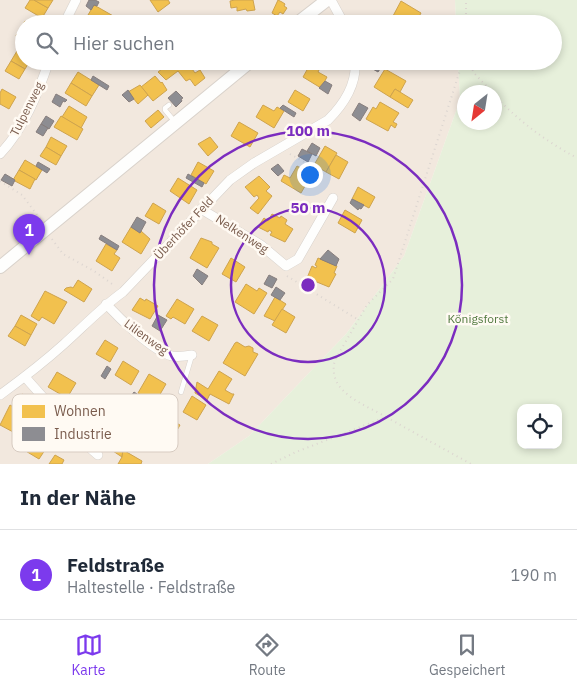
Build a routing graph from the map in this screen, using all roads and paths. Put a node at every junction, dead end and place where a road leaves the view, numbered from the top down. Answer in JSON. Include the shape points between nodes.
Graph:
{"nodes":[{"id":1,"x":76,"y":0,"type":"edge"},
{"id":2,"x":326,"y":0,"type":"edge"},
{"id":3,"x":331,"y":0,"type":"edge"},
{"id":4,"x":466,"y":0,"type":"edge"},
{"id":5,"x":68,"y":15,"type":"edge"},
{"id":6,"x":307,"y":15,"type":"edge"},
{"id":7,"x":339,"y":15,"type":"edge"},
{"id":8,"x":466,"y":15,"type":"edge"},
{"id":9,"x":46,"y":70,"type":"edge"},
{"id":10,"x":240,"y":70,"type":"edge"},
{"id":11,"x":354,"y":70,"type":"edge"},
{"id":12,"x":460,"y":70,"type":"edge"},
{"id":13,"x":472,"y":70,"type":"edge"},
{"id":14,"x":484,"y":85,"type":"edge"},
{"id":15,"x":502,"y":103,"type":"edge"},
{"id":16,"x":168,"y":105,"type":"dead end"},
{"id":17,"x":176,"y":123,"type":"junction"},
{"id":18,"x":280,"y":147,"type":"junction"},
{"id":19,"x":0,"y":154,"type":"edge"},
{"id":20,"x":577,"y":158,"type":"edge"},
{"id":21,"x":325,"y":174,"type":"dead end"},
{"id":22,"x":0,"y":181,"type":"edge"},
{"id":23,"x":333,"y":198,"type":"dead end"},
{"id":24,"x":201,"y":209,"type":"junction"},
{"id":25,"x":46,"y":230,"type":"junction"},
{"id":26,"x":286,"y":266,"type":"junction"},
{"id":27,"x":0,"y":267,"type":"edge"},
{"id":28,"x":123,"y":292,"type":"junction"},
{"id":29,"x":106,"y":304,"type":"junction"},
{"id":30,"x":357,"y":320,"type":"junction"},
{"id":31,"x":192,"y":356,"type":"joint"},
{"id":32,"x":25,"y":377,"type":"junction"},
{"id":33,"x":181,"y":392,"type":"dead end"},
{"id":34,"x":40,"y":394,"type":"edge"},
{"id":35,"x":0,"y":395,"type":"edge"},
{"id":36,"x":386,"y":416,"type":"junction"},
{"id":37,"x":95,"y":452,"type":"edge"},
{"id":38,"x":98,"y":455,"type":"dead end"},
{"id":39,"x":271,"y":464,"type":"edge"},
{"id":40,"x":471,"y":464,"type":"edge"}],
"edges":[{"from":1,"to":5,"type":"street"},
{"from":2,"to":6,"type":"main road"},
{"from":3,"to":7,"type":"street"},
{"from":4,"to":8,"type":"path"},
{"from":9,"to":19,"type":"street","name":"Tulpenweg","via":[[30,107]]},
{"from":10,"to":17,"type":"main road"},
{"from":11,"to":18,"type":"street","name":"Überhöfer Feld","via":[[353,80],[336,112],[328,120]]},
{"from":12,"to":30,"type":"path","via":[[393,279],[366,305]]},
{"from":13,"to":14,"type":"path"},
{"from":15,"to":20,"type":"path","via":[[516,118]]},
{"from":16,"to":17,"type":"lane","via":[[165,110]]},
{"from":17,"to":25,"type":"main road"},
{"from":18,"to":21,"type":"path"},
{"from":18,"to":24,"type":"street","name":"Überhöfer Feld","via":[[230,180]]},
{"from":22,"to":25,"type":"path","via":[[22,194]]},
{"from":23,"to":26,"type":"street","via":[[298,258]]},
{"from":24,"to":26,"type":"street","name":"Nelkenweg","via":[[261,245]]},
{"from":24,"to":28,"type":"street","name":"Überhöfer Feld"},
{"from":25,"to":27,"type":"main road"},
{"from":25,"to":28,"type":"path","via":[[62,254]]},
{"from":26,"to":30,"type":"path","via":[[287,277]]},
{"from":28,"to":29,"type":"street","name":"Überhöfer Feld"},
{"from":29,"to":31,"type":"street","name":"Lilienweg","via":[[127,326],[171,356]]},
{"from":29,"to":32,"type":"street","name":"Überhöfer Feld"},
{"from":30,"to":36,"type":"path","via":[[335,360],[336,383],[342,392]]},
{"from":31,"to":33,"type":"lane"},
{"from":32,"to":34,"type":"street"},
{"from":32,"to":35,"type":"street","name":"Überhöfer Feld"},
{"from":36,"to":39,"type":"path"},
{"from":36,"to":40,"type":"path"},
{"from":37,"to":38,"type":"street"}]}
